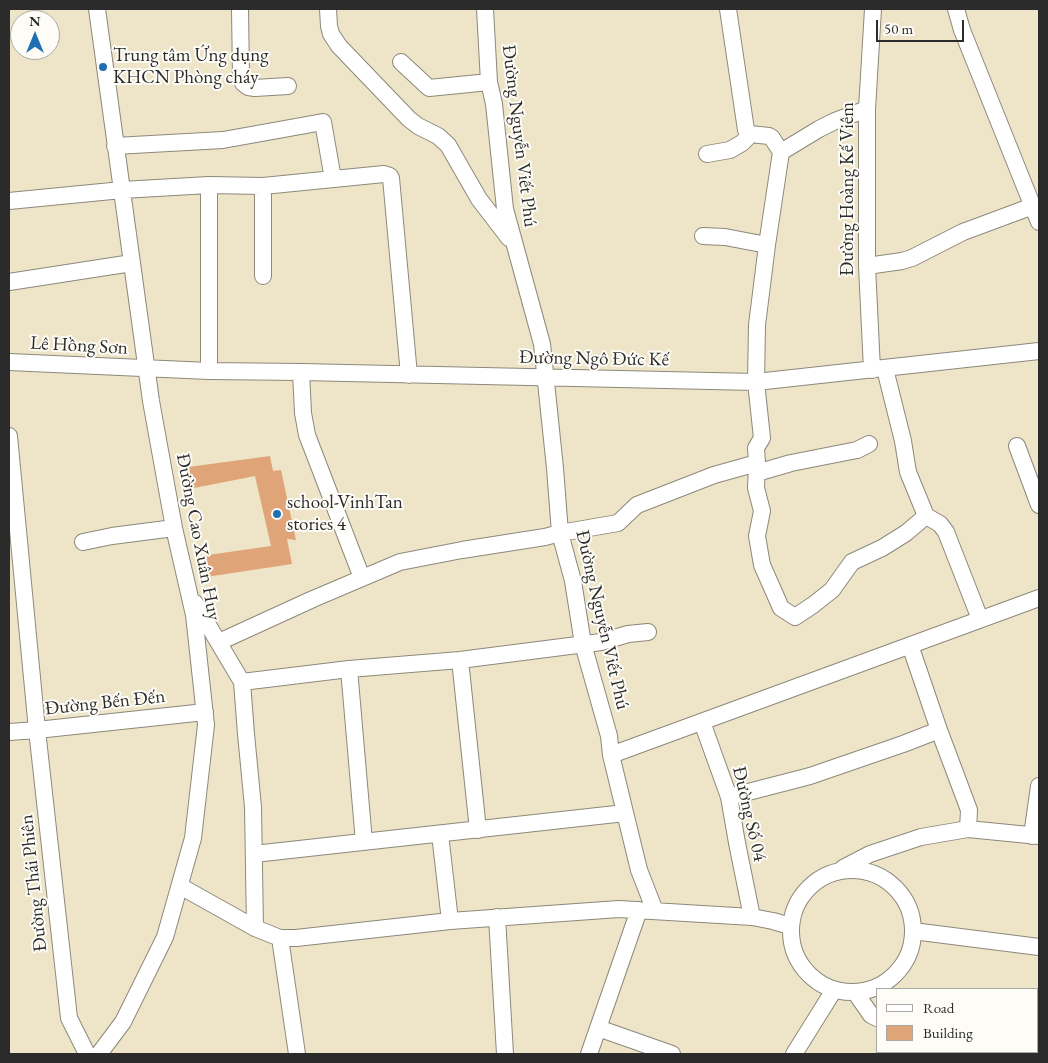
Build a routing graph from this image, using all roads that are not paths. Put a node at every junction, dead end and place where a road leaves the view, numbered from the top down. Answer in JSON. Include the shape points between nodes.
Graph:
{"nodes":[{"id":1,"x":96,"y":9,"type":"edge"},
{"id":2,"x":240,"y":9,"type":"edge"},
{"id":3,"x":328,"y":9,"type":"edge"},
{"id":4,"x":485,"y":9,"type":"edge"},
{"id":5,"x":728,"y":9,"type":"edge"},
{"id":6,"x":873,"y":9,"type":"edge"},
{"id":7,"x":956,"y":9,"type":"edge"},
{"id":8,"x":401,"y":62,"type":"dead end"},
{"id":9,"x":489,"y":82,"type":"junction"},
{"id":10,"x":288,"y":86,"type":"dead end"},
{"id":11,"x":867,"y":109,"type":"junction"},
{"id":12,"x":748,"y":133,"type":"junction"},
{"id":13,"x":116,"y":146,"type":"junction"},
{"id":14,"x":781,"y":152,"type":"junction"},
{"id":15,"x":708,"y":154,"type":"dead end"},
{"id":16,"x":334,"y":179,"type":"junction"},
{"id":17,"x":209,"y":185,"type":"junction"},
{"id":18,"x":262,"y":186,"type":"junction"},
{"id":19,"x":122,"y":190,"type":"junction"},
{"id":20,"x":9,"y":201,"type":"edge"},
{"id":21,"x":1033,"y":206,"type":"junction"},
{"id":22,"x":1039,"y":222,"type":"edge"},
{"id":23,"x":703,"y":236,"type":"dead end"},
{"id":24,"x":514,"y":244,"type":"junction"},
{"id":25,"x":766,"y":245,"type":"junction"},
{"id":26,"x":132,"y":263,"type":"junction"},
{"id":27,"x":867,"y":266,"type":"junction"},
{"id":28,"x":263,"y":276,"type":"dead end"},
{"id":29,"x":9,"y":282,"type":"edge"},
{"id":30,"x":1039,"y":351,"type":"edge"},
{"id":31,"x":9,"y":362,"type":"edge"},
{"id":32,"x":147,"y":369,"type":"junction"},
{"id":33,"x":879,"y":369,"type":"junction"},
{"id":34,"x":209,"y":371,"type":"junction"},
{"id":35,"x":301,"y":372,"type":"junction"},
{"id":36,"x":409,"y":375,"type":"junction"},
{"id":37,"x":546,"y":378,"type":"junction"},
{"id":38,"x":756,"y":382,"type":"junction"},
{"id":39,"x":9,"y":436,"type":"edge"},
{"id":40,"x":869,"y":444,"type":"dead end"},
{"id":41,"x":1017,"y":446,"type":"dead end"},
{"id":42,"x":757,"y":463,"type":"junction"},
{"id":43,"x":1039,"y":505,"type":"edge"},
{"id":44,"x":926,"y":516,"type":"junction"},
{"id":45,"x":174,"y":528,"type":"junction"},
{"id":46,"x":560,"y":533,"type":"junction"},
{"id":47,"x":83,"y":542,"type":"dead end"},
{"id":48,"x":362,"y":578,"type":"junction"},
{"id":49,"x":190,"y":595,"type":"junction"},
{"id":50,"x":1039,"y":598,"type":"edge"},
{"id":51,"x":980,"y":619,"type":"junction"},
{"id":52,"x":648,"y":632,"type":"dead end"},
{"id":53,"x":219,"y":642,"type":"junction"},
{"id":54,"x":583,"y":644,"type":"junction"},
{"id":55,"x":910,"y":645,"type":"junction"},
{"id":56,"x":460,"y":660,"type":"junction"},
{"id":57,"x":349,"y":669,"type":"junction"},
{"id":58,"x":242,"y":682,"type":"junction"},
{"id":59,"x":204,"y":712,"type":"junction"},
{"id":60,"x":702,"y":722,"type":"junction"},
{"id":61,"x":37,"y":730,"type":"junction"},
{"id":62,"x":939,"y":730,"type":"junction"},
{"id":63,"x":9,"y":732,"type":"edge"},
{"id":64,"x":611,"y":755,"type":"junction"},
{"id":65,"x":1039,"y":786,"type":"edge"},
{"id":66,"x":729,"y":797,"type":"junction"},
{"id":67,"x":625,"y":813,"type":"junction"},
{"id":68,"x":968,"y":829,"type":"junction"},
{"id":69,"x":478,"y":830,"type":"junction"},
{"id":70,"x":440,"y":834,"type":"junction"},
{"id":71,"x":1035,"y":836,"type":"edge"},
{"id":72,"x":364,"y":842,"type":"junction"},
{"id":73,"x":254,"y":854,"type":"junction"},
{"id":74,"x":839,"y":871,"type":"junction"},
{"id":75,"x":180,"y":886,"type":"junction"},
{"id":76,"x":647,"y":910,"type":"junction"},
{"id":77,"x":752,"y":917,"type":"junction"},
{"id":78,"x":497,"y":918,"type":"junction"},
{"id":79,"x":450,"y":921,"type":"junction"},
{"id":80,"x":790,"y":926,"type":"junction"},
{"id":81,"x":255,"y":928,"type":"junction"},
{"id":82,"x":913,"y":931,"type":"junction"},
{"id":83,"x":280,"y":938,"type":"junction"},
{"id":84,"x":1039,"y":947,"type":"edge"},
{"id":85,"x":834,"y":990,"type":"junction"},
{"id":86,"x":855,"y":992,"type":"junction"},
{"id":87,"x":876,"y":1018,"type":"edge"},
{"id":88,"x":598,"y":1028,"type":"junction"},
{"id":89,"x":87,"y":1054,"type":"edge"},
{"id":90,"x":99,"y":1054,"type":"edge"},
{"id":91,"x":297,"y":1054,"type":"edge"},
{"id":92,"x":505,"y":1054,"type":"edge"},
{"id":93,"x":589,"y":1054,"type":"edge"},
{"id":94,"x":672,"y":1054,"type":"edge"},
{"id":95,"x":794,"y":1054,"type":"edge"}],
"edges":[{"from":1,"to":13,"type":"street","name":"Đường Cao Xuân Huy"},
{"from":2,"to":10,"type":"street","via":[[243,83],[254,88]]},
{"from":3,"to":24,"type":"street","via":[[331,34],[339,46],[409,119],[448,145],[479,199]]},
{"from":4,"to":9,"type":"street","name":"Đường Nguyễn Viết Phú"},
{"from":5,"to":12,"type":"street"},
{"from":6,"to":11,"type":"street","name":"Đường Hoàng Kế Viêm"},
{"from":7,"to":21,"type":"street"},
{"from":8,"to":9,"type":"street","via":[[429,88]]},
{"from":9,"to":24,"type":"street","name":"Đường Nguyễn Viết Phú","via":[[505,208]]},
{"from":11,"to":14,"type":"street","via":[[834,121]]},
{"from":11,"to":27,"type":"street","name":"Đường Hoàng Kế Viêm"},
{"from":12,"to":14,"type":"street","via":[[769,136]]},
{"from":12,"to":15,"type":"street","via":[[742,143],[730,150]]},
{"from":13,"to":16,"type":"street","via":[[222,140],[323,122]]},
{"from":13,"to":19,"type":"street","name":"Đường Cao Xuân Huy"},
{"from":14,"to":25,"type":"street"},
{"from":16,"to":18,"type":"street"},
{"from":16,"to":36,"type":"street","via":[[384,174],[391,178]]},
{"from":17,"to":18,"type":"street"},
{"from":17,"to":19,"type":"street"},
{"from":17,"to":34,"type":"street"},
{"from":18,"to":28,"type":"street"},
{"from":19,"to":20,"type":"street"},
{"from":19,"to":26,"type":"street","name":"Đường Cao Xuân Huy"},
{"from":21,"to":22,"type":"street"},
{"from":21,"to":27,"type":"street","via":[[963,232],[912,258]]},
{"from":23,"to":25,"type":"street"},
{"from":24,"to":37,"type":"street","name":"Đường Nguyễn Viết Phú","via":[[542,344]]},
{"from":25,"to":38,"type":"street","via":[[757,324]]},
{"from":26,"to":29,"type":"street"},
{"from":26,"to":32,"type":"street","name":"Đường Cao Xuân Huy"},
{"from":27,"to":33,"type":"street","name":"Đường Hoàng Kế Viêm"},
{"from":30,"to":33,"type":"street","name":"Đường Ngô Đức Kế"},
{"from":31,"to":32,"type":"street","name":"Lê Hồng Sơn"},
{"from":32,"to":34,"type":"street","name":"Đường Ngô Đức Kế"},
{"from":32,"to":45,"type":"street","name":"Đường Cao Xuân Huy"},
{"from":33,"to":38,"type":"street","name":"Đường Ngô Đức Kế"},
{"from":33,"to":44,"type":"street","name":"Đường Hoàng Kế Viêm","via":[[903,441],[908,472]]},
{"from":34,"to":35,"type":"street","name":"Đường Ngô Đức Kế"},
{"from":35,"to":36,"type":"street","name":"Đường Ngô Đức Kế"},
{"from":35,"to":48,"type":"street","via":[[303,413],[310,447]]},
{"from":36,"to":37,"type":"street","name":"Đường Ngô Đức Kế"},
{"from":37,"to":38,"type":"street","name":"Đường Ngô Đức Kế"},
{"from":37,"to":46,"type":"street","name":"Đường Nguyễn Viết Phú"},
{"from":38,"to":42,"type":"street","via":[[762,438],[756,448]]},
{"from":39,"to":61,"type":"street","name":"Đường Thái Phiên"},
{"from":40,"to":42,"type":"street","via":[[856,450],[760,472]]},
{"from":41,"to":43,"type":"street"},
{"from":42,"to":44,"type":"street","via":[[756,488],[762,511],[757,536],[762,565],[781,608],[795,617],[832,590],[852,562],[882,548]]},
{"from":42,"to":46,"type":"street","via":[[714,475],[638,505],[618,523]]},
{"from":44,"to":51,"type":"street","via":[[946,532]]},
{"from":45,"to":47,"type":"street"},
{"from":45,"to":49,"type":"street","name":"Đường Cao Xuân Huy"},
{"from":46,"to":48,"type":"street","via":[[400,562]]},
{"from":46,"to":54,"type":"street","name":"Đường Nguyễn Viết Phú","via":[[573,581]]},
{"from":48,"to":53,"type":"street"},
{"from":49,"to":53,"type":"street"},
{"from":49,"to":59,"type":"street","name":"Đường Cao Xuân Huy"},
{"from":50,"to":51,"type":"street"},
{"from":51,"to":55,"type":"street"},
{"from":52,"to":54,"type":"street"},
{"from":53,"to":58,"type":"street"},
{"from":54,"to":56,"type":"street"},
{"from":54,"to":64,"type":"street","name":"Đường Nguyễn Viết Phú","via":[[609,736]]},
{"from":55,"to":60,"type":"street"},
{"from":55,"to":62,"type":"street"},
{"from":56,"to":57,"type":"street"},
{"from":56,"to":69,"type":"street"},
{"from":57,"to":58,"type":"street"},
{"from":57,"to":72,"type":"street"},
{"from":58,"to":73,"type":"street","via":[[254,807]]},
{"from":59,"to":61,"type":"street","name":"Đường Bến Đến"},
{"from":59,"to":75,"type":"street","name":"Đường Cao Xuân Huy","via":[[206,725],[193,838]]},
{"from":60,"to":64,"type":"street"},
{"from":60,"to":66,"type":"street","name":"Đường Số 04"},
{"from":61,"to":63,"type":"street","name":"Đường Bến Đến"},
{"from":61,"to":89,"type":"street","name":"Đường Thái Phiên","via":[[69,1018]]},
{"from":62,"to":66,"type":"street","via":[[810,776]]},
{"from":62,"to":68,"type":"street","via":[[970,810]]},
{"from":64,"to":67,"type":"street","name":"Đường Nguyễn Viết Phú"},
{"from":65,"to":71,"type":"street"},
{"from":66,"to":77,"type":"street","name":"Đường Số 04"},
{"from":67,"to":69,"type":"street"},
{"from":67,"to":76,"type":"street","name":"Đường Nguyễn Viết Phú"},
{"from":68,"to":71,"type":"street"},
{"from":68,"to":74,"type":"street","via":[[921,837],[870,854]]},
{"from":69,"to":70,"type":"street"},
{"from":70,"to":72,"type":"street"},
{"from":70,"to":79,"type":"street"},
{"from":72,"to":73,"type":"street"},
{"from":73,"to":81,"type":"street"},
{"from":74,"to":80,"type":"street","via":[[821,878],[805,890],[795,907]]},
{"from":74,"to":82,"type":"street","via":[[878,874],[894,885],[906,900]]},
{"from":75,"to":81,"type":"street"},
{"from":75,"to":90,"type":"street","name":"Đường Cao Xuân Huy","via":[[165,938],[124,1022]]},
{"from":76,"to":77,"type":"street"},
{"from":76,"to":78,"type":"street","via":[[619,908]]},
{"from":76,"to":88,"type":"street"},
{"from":77,"to":80,"type":"street"},
{"from":78,"to":79,"type":"street"},
{"from":78,"to":92,"type":"street"},
{"from":79,"to":83,"type":"street"},
{"from":80,"to":85,"type":"street","via":[[792,947],[801,965],[815,980]]},
{"from":81,"to":83,"type":"street"},
{"from":82,"to":84,"type":"street"},
{"from":82,"to":86,"type":"street","via":[[906,961],[893,977],[876,988]]},
{"from":83,"to":91,"type":"street"},
{"from":85,"to":86,"type":"street"},
{"from":85,"to":95,"type":"street"},
{"from":86,"to":87,"type":"street"},
{"from":88,"to":93,"type":"street"},
{"from":88,"to":94,"type":"street"}]}
